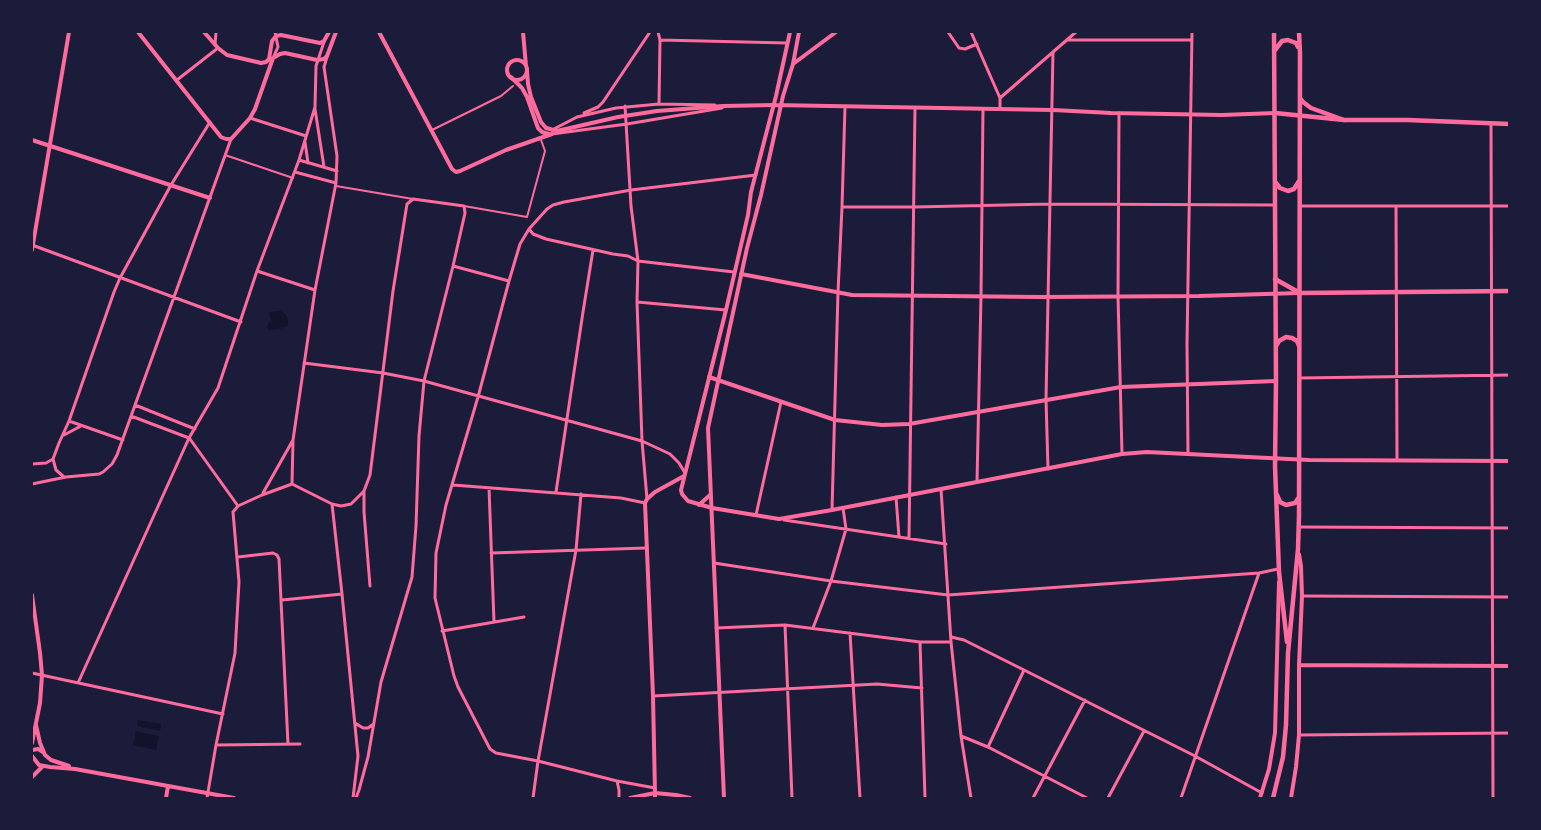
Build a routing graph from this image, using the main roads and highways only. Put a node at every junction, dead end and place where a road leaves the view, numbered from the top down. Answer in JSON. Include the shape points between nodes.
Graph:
{"nodes":[{"id":1,"x":1274,"y":32,"type":"edge"},
{"id":2,"x":1299,"y":32,"type":"edge"},
{"id":3,"x":1274,"y":53,"type":"junction"},
{"id":4,"x":1300,"y":53,"type":"junction"},
{"id":5,"x":1300,"y":98,"type":"junction"},
{"id":6,"x":1275,"y":113,"type":"junction"},
{"id":7,"x":1300,"y":116,"type":"junction"},
{"id":8,"x":1344,"y":120,"type":"junction"},
{"id":9,"x":1509,"y":124,"type":"edge"},
{"id":10,"x":1300,"y":176,"type":"junction"},
{"id":11,"x":1274,"y":177,"type":"junction"},
{"id":12,"x":1275,"y":279,"type":"junction"},
{"id":13,"x":1509,"y":291,"type":"edge"},
{"id":14,"x":1300,"y":293,"type":"junction"},
{"id":15,"x":1275,"y":348,"type":"junction"},
{"id":16,"x":1300,"y":348,"type":"junction"},
{"id":17,"x":1276,"y":493,"type":"junction"},
{"id":18,"x":1300,"y":496,"type":"junction"},
{"id":19,"x":1288,"y":653,"type":"junction"},
{"id":20,"x":1273,"y":798,"type":"edge"}],
"edges":[{"from":1,"to":3,"type":"main road"},
{"from":2,"to":4,"type":"main road"},
{"from":3,"to":4,"type":"main road","via":[[1279,44],[1288,40],[1296,43]]},
{"from":3,"to":6,"type":"main road"},
{"from":4,"to":5,"type":"main road"},
{"from":5,"to":7,"type":"main road"},
{"from":5,"to":8,"type":"main road","via":[[1311,108]]},
{"from":6,"to":7,"type":"main road"},
{"from":6,"to":11,"type":"main road"},
{"from":7,"to":8,"type":"main road"},
{"from":7,"to":10,"type":"main road"},
{"from":8,"to":9,"type":"main road"},
{"from":10,"to":11,"type":"main road","via":[[1296,186],[1288,190],[1277,186]]},
{"from":10,"to":14,"type":"main road"},
{"from":11,"to":12,"type":"main road"},
{"from":12,"to":14,"type":"main road"},
{"from":12,"to":15,"type":"main road"},
{"from":13,"to":14,"type":"main road"},
{"from":14,"to":16,"type":"main road"},
{"from":15,"to":16,"type":"main road","via":[[1286,337],[1297,341]]},
{"from":15,"to":17,"type":"main road"},
{"from":16,"to":18,"type":"main road"},
{"from":17,"to":18,"type":"main road","via":[[1286,505],[1295,503]]},
{"from":17,"to":19,"type":"main road"},
{"from":18,"to":19,"type":"main road"},
{"from":19,"to":20,"type":"main road","via":[[1283,757]]}]}
